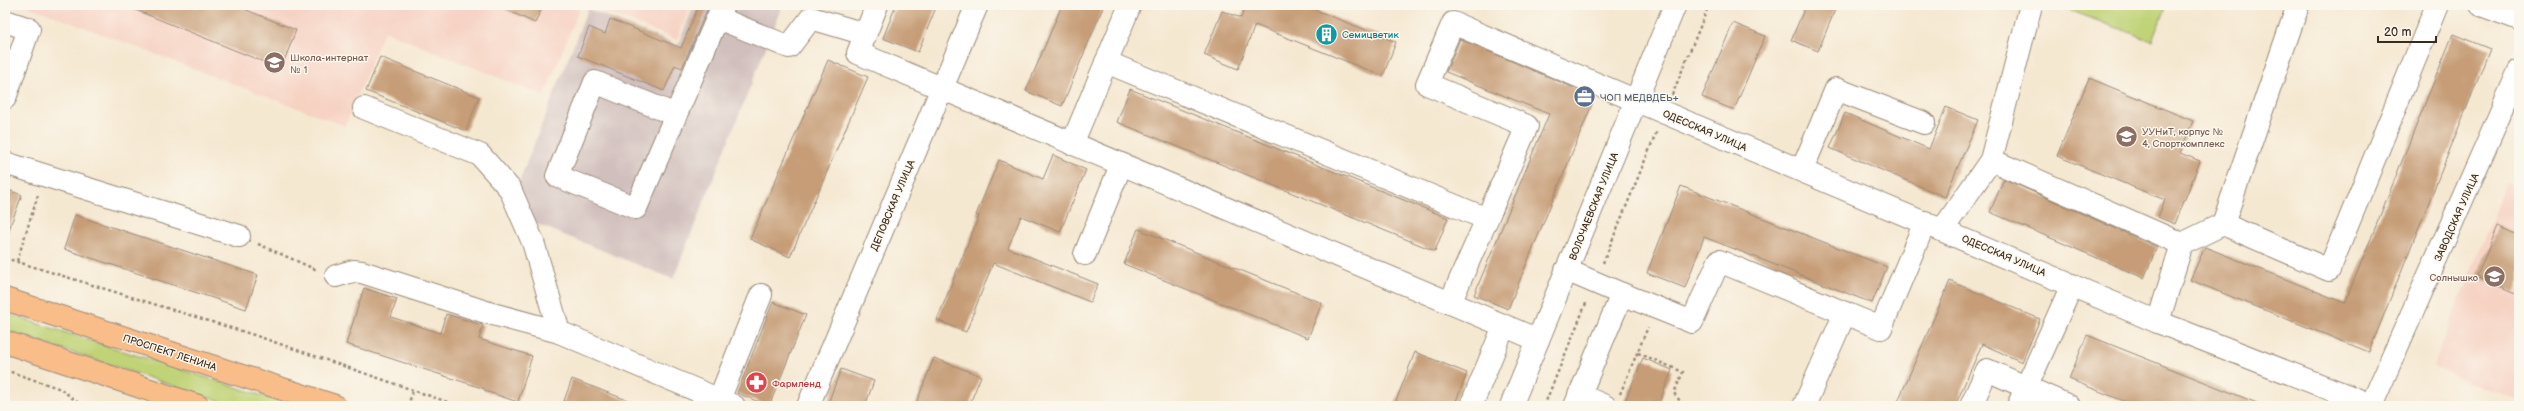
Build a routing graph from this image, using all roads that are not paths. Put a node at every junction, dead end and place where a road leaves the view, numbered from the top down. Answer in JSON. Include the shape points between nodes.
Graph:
{"nodes":[{"id":1,"x":877,"y":5,"type":"edge"},
{"id":2,"x":977,"y":5,"type":"edge"},
{"id":3,"x":1130,"y":5,"type":"edge"},
{"id":4,"x":1675,"y":5,"type":"edge"},
{"id":5,"x":2031,"y":5,"type":"edge"},
{"id":6,"x":2298,"y":5,"type":"edge"},
{"id":7,"x":2437,"y":5,"type":"edge"},
{"id":8,"x":2481,"y":5,"type":"edge"},
{"id":9,"x":721,"y":11,"type":"edge"},
{"id":10,"x":2519,"y":19,"type":"edge"},
{"id":11,"x":5,"y":21,"type":"edge"},
{"id":12,"x":865,"y":34,"type":"junction"},
{"id":13,"x":1106,"y":62,"type":"junction"},
{"id":14,"x":2519,"y":70,"type":"edge"},
{"id":15,"x":941,"y":89,"type":"junction"},
{"id":16,"x":5,"y":98,"type":"edge"},
{"id":17,"x":1636,"y":100,"type":"junction"},
{"id":18,"x":364,"y":108,"type":"dead end"},
{"id":19,"x":676,"y":115,"type":"junction"},
{"id":20,"x":1924,"y":123,"type":"dead end"},
{"id":21,"x":1072,"y":144,"type":"junction"},
{"id":22,"x":1991,"y":160,"type":"junction"},
{"id":23,"x":5,"y":163,"type":"edge"},
{"id":24,"x":1121,"y":165,"type":"junction"},
{"id":25,"x":1802,"y":170,"type":"junction"},
{"id":26,"x":1487,"y":219,"type":"junction"},
{"id":27,"x":2222,"y":224,"type":"junction"},
{"id":28,"x":1934,"y":226,"type":"junction"},
{"id":29,"x":239,"y":236,"type":"road end"},
{"id":30,"x":2182,"y":244,"type":"junction"},
{"id":31,"x":1085,"y":254,"type":"dead end"},
{"id":32,"x":1566,"y":270,"type":"junction"},
{"id":33,"x":336,"y":276,"type":"road end"},
{"id":34,"x":2072,"y":284,"type":"junction"},
{"id":35,"x":1622,"y":294,"type":"junction"},
{"id":36,"x":761,"y":295,"type":"dead end"},
{"id":37,"x":5,"y":299,"type":"edge"},
{"id":38,"x":1450,"y":303,"type":"junction"},
{"id":39,"x":1845,"y":313,"type":"junction"},
{"id":40,"x":2158,"y":322,"type":"junction"},
{"id":41,"x":1504,"y":326,"type":"junction"},
{"id":42,"x":559,"y":332,"type":"junction"},
{"id":43,"x":1538,"y":340,"type":"junction"},
{"id":44,"x":5,"y":342,"type":"edge"},
{"id":45,"x":2022,"y":397,"type":"edge"},
{"id":46,"x":1577,"y":401,"type":"edge"},
{"id":47,"x":726,"y":403,"type":"edge"},
{"id":48,"x":1612,"y":403,"type":"edge"},
{"id":49,"x":198,"y":406,"type":"edge"},
{"id":50,"x":335,"y":406,"type":"edge"},
{"id":51,"x":808,"y":406,"type":"edge"},
{"id":52,"x":1470,"y":406,"type":"edge"},
{"id":53,"x":1511,"y":406,"type":"edge"},
{"id":54,"x":1804,"y":406,"type":"edge"},
{"id":55,"x":1971,"y":406,"type":"edge"},
{"id":56,"x":2069,"y":406,"type":"edge"},
{"id":57,"x":2372,"y":406,"type":"edge"}],
"edges":[{"from":1,"to":12,"type":"street"},
{"from":2,"to":15,"type":"street","name":"ДЕПОВСКАЯ УЛИЦА"},
{"from":3,"to":13,"type":"street"},
{"from":4,"to":17,"type":"street","name":"ВОЛОЧАЕВСКАЯ УЛИЦА"},
{"from":5,"to":22,"type":"street"},
{"from":6,"to":27,"type":"street"},
{"from":7,"to":27,"type":"street","via":[[2329,270]]},
{"from":8,"to":10,"type":"street"},
{"from":9,"to":12,"type":"street","via":[[789,47],[811,18]]},
{"from":9,"to":19,"type":"street"},
{"from":11,"to":16,"type":"street","via":[[29,29]]},
{"from":12,"to":15,"type":"street","via":[[858,53]]},
{"from":13,"to":21,"type":"street"},
{"from":13,"to":26,"type":"street"},
{"from":14,"to":57,"type":"street","name":"ЗАВОДСКАЯ УЛИЦА"},
{"from":15,"to":21,"type":"street"},
{"from":15,"to":51,"type":"street","name":"ДЕПОВСКАЯ УЛИЦА"},
{"from":17,"to":25,"type":"street","name":"ОДЕССКАЯ УЛИЦА"},
{"from":17,"to":26,"type":"street","name":"ОДЕССКАЯ УЛИЦА","via":[[1453,23],[1427,84],[1527,126]]},
{"from":17,"to":32,"type":"street","name":"ВОЛОЧАЕВСКАЯ УЛИЦА"},
{"from":18,"to":42,"type":"street","via":[[480,155],[510,189],[533,242]]},
{"from":19,"to":19,"type":"street","via":[[636,208],[557,176],[595,82]]},
{"from":20,"to":25,"type":"street","via":[[1836,89]]},
{"from":21,"to":24,"type":"street"},
{"from":22,"to":28,"type":"street"},
{"from":22,"to":30,"type":"street"},
{"from":23,"to":29,"type":"street"},
{"from":24,"to":31,"type":"street"},
{"from":24,"to":38,"type":"street"},
{"from":25,"to":28,"type":"street","name":"ОДЕССКАЯ УЛИЦА"},
{"from":26,"to":38,"type":"street"},
{"from":27,"to":30,"type":"street"},
{"from":28,"to":34,"type":"street","name":"ОДЕССКАЯ УЛИЦА"},
{"from":28,"to":39,"type":"street","via":[[1881,328]]},
{"from":30,"to":40,"type":"street"},
{"from":32,"to":35,"type":"street"},
{"from":32,"to":43,"type":"street","name":"ВОЛОЧАЕВСКАЯ УЛИЦА"},
{"from":33,"to":42,"type":"street","via":[[353,271],[362,272],[489,313]]},
{"from":34,"to":40,"type":"street","name":"ОДЕССКАЯ УЛИЦА"},
{"from":34,"to":45,"type":"street"},
{"from":35,"to":39,"type":"street","via":[[1692,322],[1719,261]]},
{"from":35,"to":46,"type":"street"},
{"from":36,"to":47,"type":"street"},
{"from":37,"to":50,"type":"main road","name":"ПРОСПЕКТ ЛЕНИНА"},
{"from":38,"to":41,"type":"street"},
{"from":39,"to":54,"type":"street"},
{"from":40,"to":57,"type":"street","name":"ОДЕССКАЯ УЛИЦА"},
{"from":41,"to":43,"type":"street"},
{"from":41,"to":52,"type":"street"},
{"from":42,"to":47,"type":"street"},
{"from":43,"to":53,"type":"street","name":"ВОЛОЧАЕВСКАЯ УЛИЦА"},
{"from":44,"to":49,"type":"main road"},
{"from":45,"to":55,"type":"street","via":[[1987,370]]},
{"from":45,"to":56,"type":"street"},
{"from":46,"to":48,"type":"street"}]}
